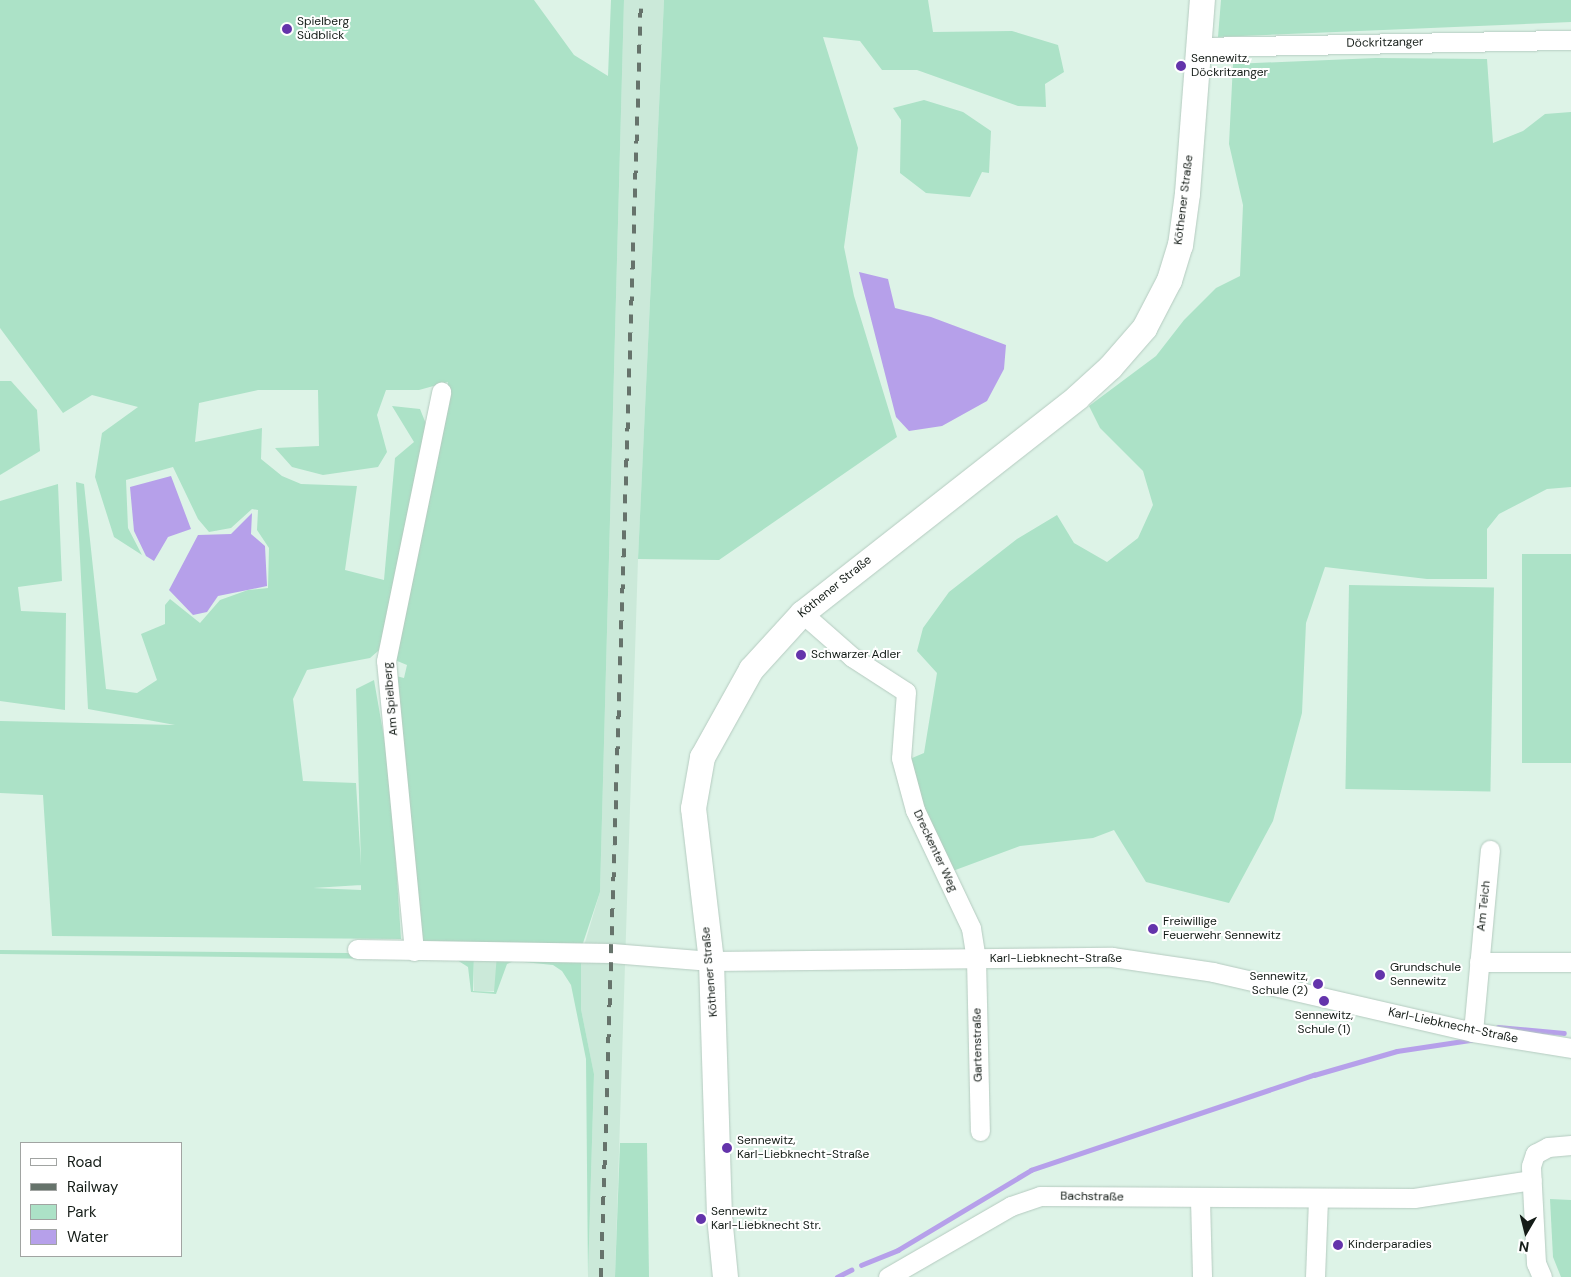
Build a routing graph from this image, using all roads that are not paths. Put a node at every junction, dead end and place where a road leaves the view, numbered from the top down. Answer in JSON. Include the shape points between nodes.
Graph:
{"nodes":[{"id":1,"x":1202,"y":0,"type":"edge"},
{"id":2,"x":1571,"y":40,"type":"edge"},
{"id":3,"x":1198,"y":47,"type":"junction"},
{"id":4,"x":441,"y":392,"type":"dead end"},
{"id":5,"x":802,"y":613,"type":"junction"},
{"id":6,"x":1490,"y":850,"type":"dead end"},
{"id":7,"x":357,"y":949,"type":"dead end"},
{"id":8,"x":414,"y":951,"type":"junction"},
{"id":9,"x":976,"y":959,"type":"junction"},
{"id":10,"x":711,"y":961,"type":"junction"},
{"id":11,"x":1478,"y":962,"type":"junction"},
{"id":12,"x":1571,"y":962,"type":"edge"},
{"id":13,"x":1473,"y":1032,"type":"junction"},
{"id":14,"x":1571,"y":1048,"type":"edge"},
{"id":15,"x":980,"y":1131,"type":"dead end"},
{"id":16,"x":1571,"y":1145,"type":"edge"},
{"id":17,"x":1532,"y":1180,"type":"junction"},
{"id":18,"x":1318,"y":1198,"type":"junction"},
{"id":19,"x":1200,"y":1199,"type":"junction"},
{"id":20,"x":725,"y":1277,"type":"edge"},
{"id":21,"x":888,"y":1277,"type":"edge"},
{"id":22,"x":1202,"y":1277,"type":"edge"},
{"id":23,"x":1315,"y":1277,"type":"edge"},
{"id":24,"x":1542,"y":1277,"type":"edge"}],
"edges":[{"from":1,"to":3,"type":"main road","name":"Köthener Straße"},
{"from":2,"to":3,"type":"street","name":"Döckritzanger"},
{"from":3,"to":5,"type":"main road","name":"Köthener Straße","via":[[1180,245],[1169,280],[1144,328],[1110,367],[1076,397]]},
{"from":4,"to":8,"type":"street","name":"Am Spielberg","via":[[386,662]]},
{"from":5,"to":9,"type":"street","name":"Dreckenter Weg","via":[[852,657],[906,692],[901,758],[915,810],[971,928]]},
{"from":5,"to":10,"type":"main road","name":"Köthener Straße","via":[[751,669],[702,756],[693,808]]},
{"from":6,"to":11,"type":"street","name":"Am Teich"},
{"from":7,"to":8,"type":"street"},
{"from":8,"to":10,"type":"street","via":[[612,952]]},
{"from":9,"to":10,"type":"street","name":"Karl-Liebknecht-Straße"},
{"from":9,"to":13,"type":"street","name":"Karl-Liebknecht-Straße","via":[[1112,957],[1187,967],[1258,980]]},
{"from":9,"to":15,"type":"street","name":"Gartenstraße"},
{"from":10,"to":20,"type":"main road","name":"Köthener Straße","via":[[719,1216]]},
{"from":11,"to":12,"type":"street"},
{"from":11,"to":13,"type":"street","name":"Am Teich"},
{"from":13,"to":14,"type":"street","name":"Karl-Liebknecht-Straße"},
{"from":16,"to":17,"type":"street","via":[[1548,1147],[1535,1154]]},
{"from":17,"to":18,"type":"street","name":"Bachstraße","via":[[1414,1198]]},
{"from":17,"to":24,"type":"street","via":[[1536,1263]]},
{"from":18,"to":19,"type":"street","name":"Bachstraße"},
{"from":18,"to":23,"type":"street"},
{"from":19,"to":21,"type":"street","name":"Bachstraße","via":[[1040,1196],[1012,1206]]},
{"from":19,"to":22,"type":"street"}]}
